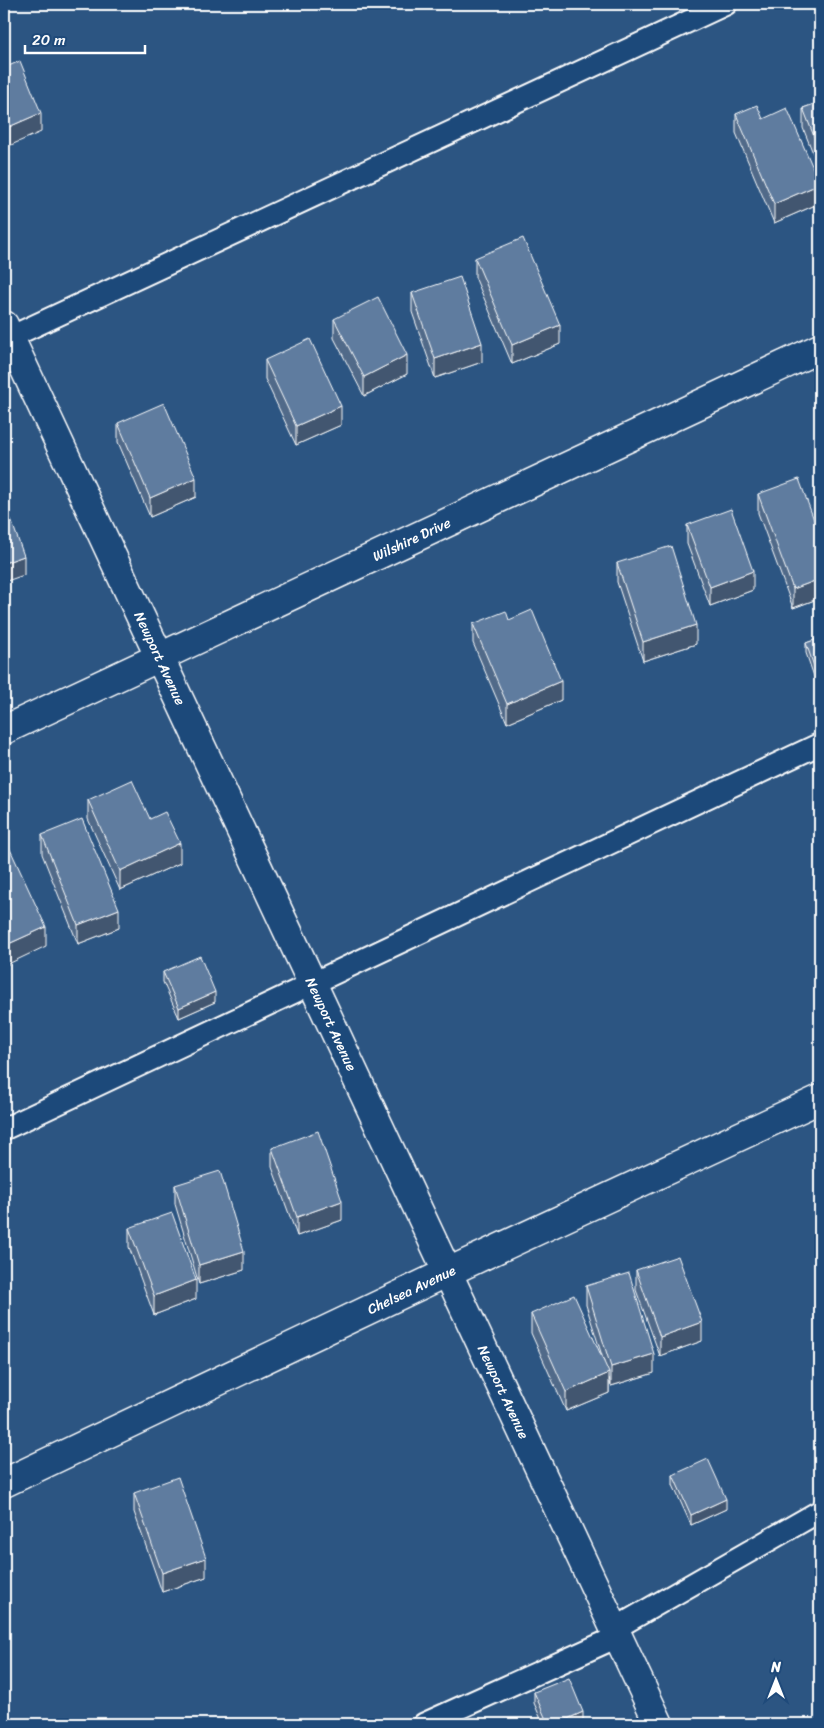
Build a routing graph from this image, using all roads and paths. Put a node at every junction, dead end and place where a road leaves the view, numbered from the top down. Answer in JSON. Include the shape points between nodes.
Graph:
{"nodes":[{"id":1,"x":726,"y":4,"type":"edge"},
{"id":2,"x":6,"y":334,"type":"edge"},
{"id":3,"x":820,"y":348,"type":"edge"},
{"id":4,"x":158,"y":658,"type":"junction"},
{"id":5,"x":4,"y":730,"type":"edge"},
{"id":6,"x":820,"y":744,"type":"edge"},
{"id":7,"x":311,"y":985,"type":"junction"},
{"id":8,"x":820,"y":1099,"type":"edge"},
{"id":9,"x":4,"y":1129,"type":"edge"},
{"id":10,"x":446,"y":1273,"type":"junction"},
{"id":11,"x":4,"y":1483,"type":"edge"},
{"id":12,"x":820,"y":1511,"type":"edge"},
{"id":13,"x":616,"y":1633,"type":"junction"},
{"id":14,"x":424,"y":1724,"type":"edge"},
{"id":15,"x":659,"y":1724,"type":"edge"}],
"edges":[{"from":1,"to":2,"type":"lane"},
{"from":2,"to":4,"type":"street","name":"Newport Avenue"},
{"from":3,"to":4,"type":"street","name":"Wilshire Drive"},
{"from":4,"to":5,"type":"street","name":"Wilshire Drive"},
{"from":4,"to":7,"type":"street","name":"Newport Avenue"},
{"from":6,"to":7,"type":"lane"},
{"from":7,"to":9,"type":"lane"},
{"from":7,"to":10,"type":"street","name":"Newport Avenue"},
{"from":8,"to":10,"type":"street","name":"Chelsea Avenue"},
{"from":10,"to":11,"type":"street","name":"Chelsea Avenue"},
{"from":10,"to":13,"type":"street","name":"Newport Avenue"},
{"from":12,"to":13,"type":"lane"},
{"from":13,"to":14,"type":"lane"},
{"from":13,"to":15,"type":"street","name":"Newport Avenue"}]}
